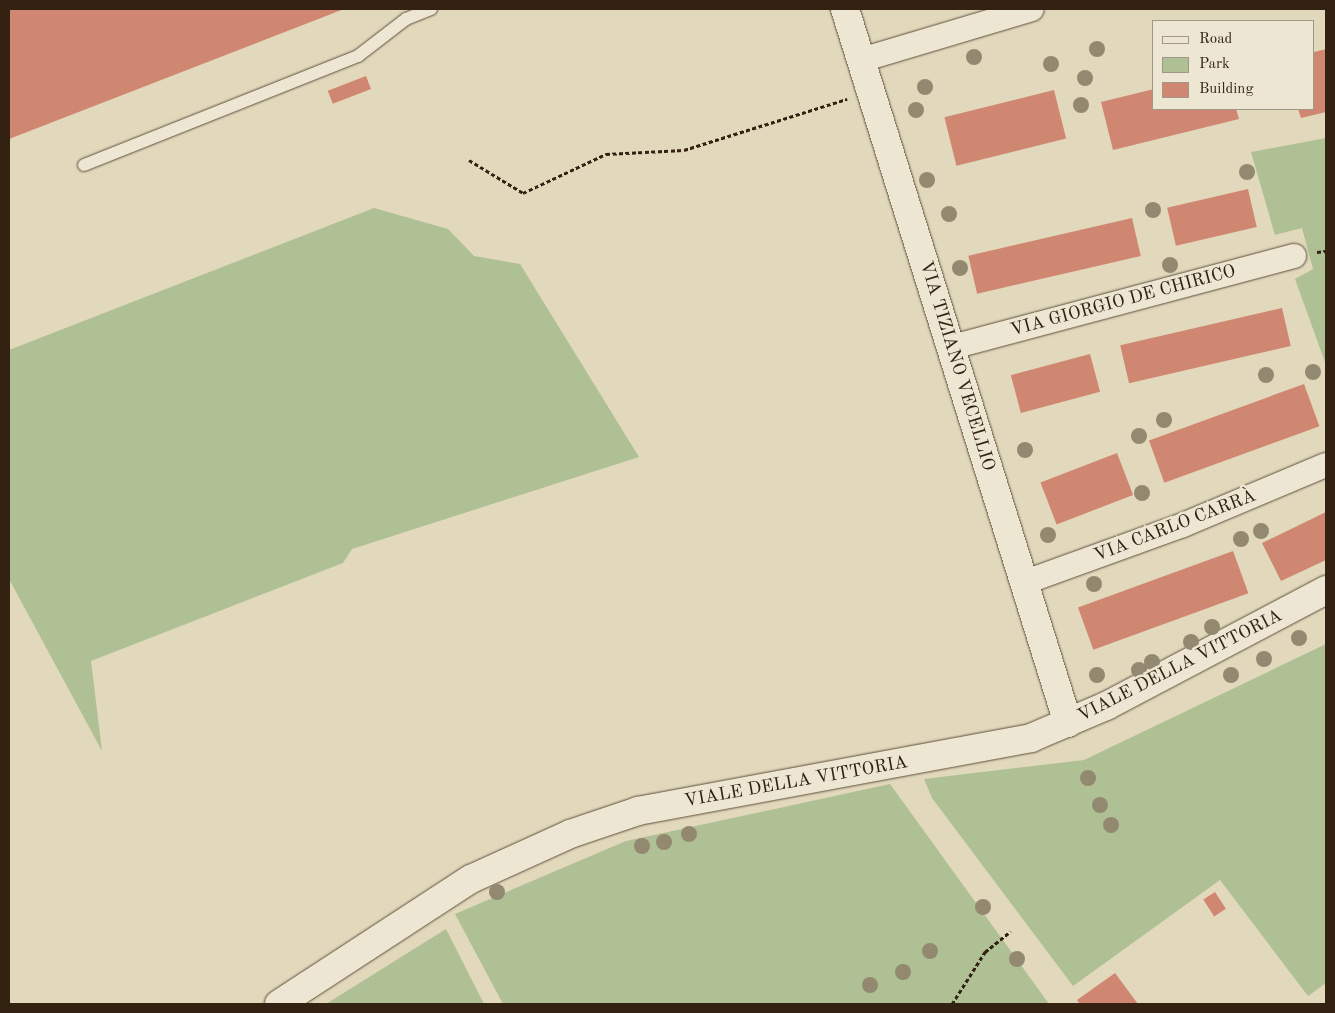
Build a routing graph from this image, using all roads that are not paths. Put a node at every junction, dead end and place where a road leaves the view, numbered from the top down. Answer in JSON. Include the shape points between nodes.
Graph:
{"nodes":[{"id":1,"x":431,"y":9,"type":"edge"},
{"id":2,"x":845,"y":9,"type":"edge"},
{"id":3,"x":1032,"y":9,"type":"edge"},
{"id":4,"x":404,"y":14,"type":"edge"},
{"id":5,"x":861,"y":60,"type":"junction"},
{"id":6,"x":84,"y":165,"type":"dead end"},
{"id":7,"x":1294,"y":256,"type":"dead end"},
{"id":8,"x":952,"y":346,"type":"junction"},
{"id":9,"x":1326,"y":465,"type":"edge"},
{"id":10,"x":1023,"y":584,"type":"junction"},
{"id":11,"x":1326,"y":590,"type":"edge"},
{"id":12,"x":1068,"y":723,"type":"junction"},
{"id":13,"x":279,"y":1004,"type":"edge"}],
"edges":[{"from":1,"to":4,"type":"lane"},
{"from":2,"to":5,"type":"street","name":"VIA TIZIANO VECELLIO"},
{"from":3,"to":5,"type":"street"},
{"from":4,"to":6,"type":"lane","via":[[358,56]]},
{"from":5,"to":8,"type":"street","name":"VIA TIZIANO VECELLIO"},
{"from":7,"to":8,"type":"street","name":"VIA GIORGIO DE CHIRICO"},
{"from":8,"to":10,"type":"street","name":"VIA TIZIANO VECELLIO"},
{"from":9,"to":10,"type":"street","name":"VIA CARLO CARRÀ","via":[[1183,525]]},
{"from":10,"to":12,"type":"street","name":"VIA TIZIANO VECELLIO"},
{"from":11,"to":12,"type":"street","name":"VIALE DELLA VITTORIA"},
{"from":12,"to":13,"type":"street","name":"VIALE DELLA VITTORIA","via":[[1031,738],[638,811],[570,834],[471,879]]}]}
